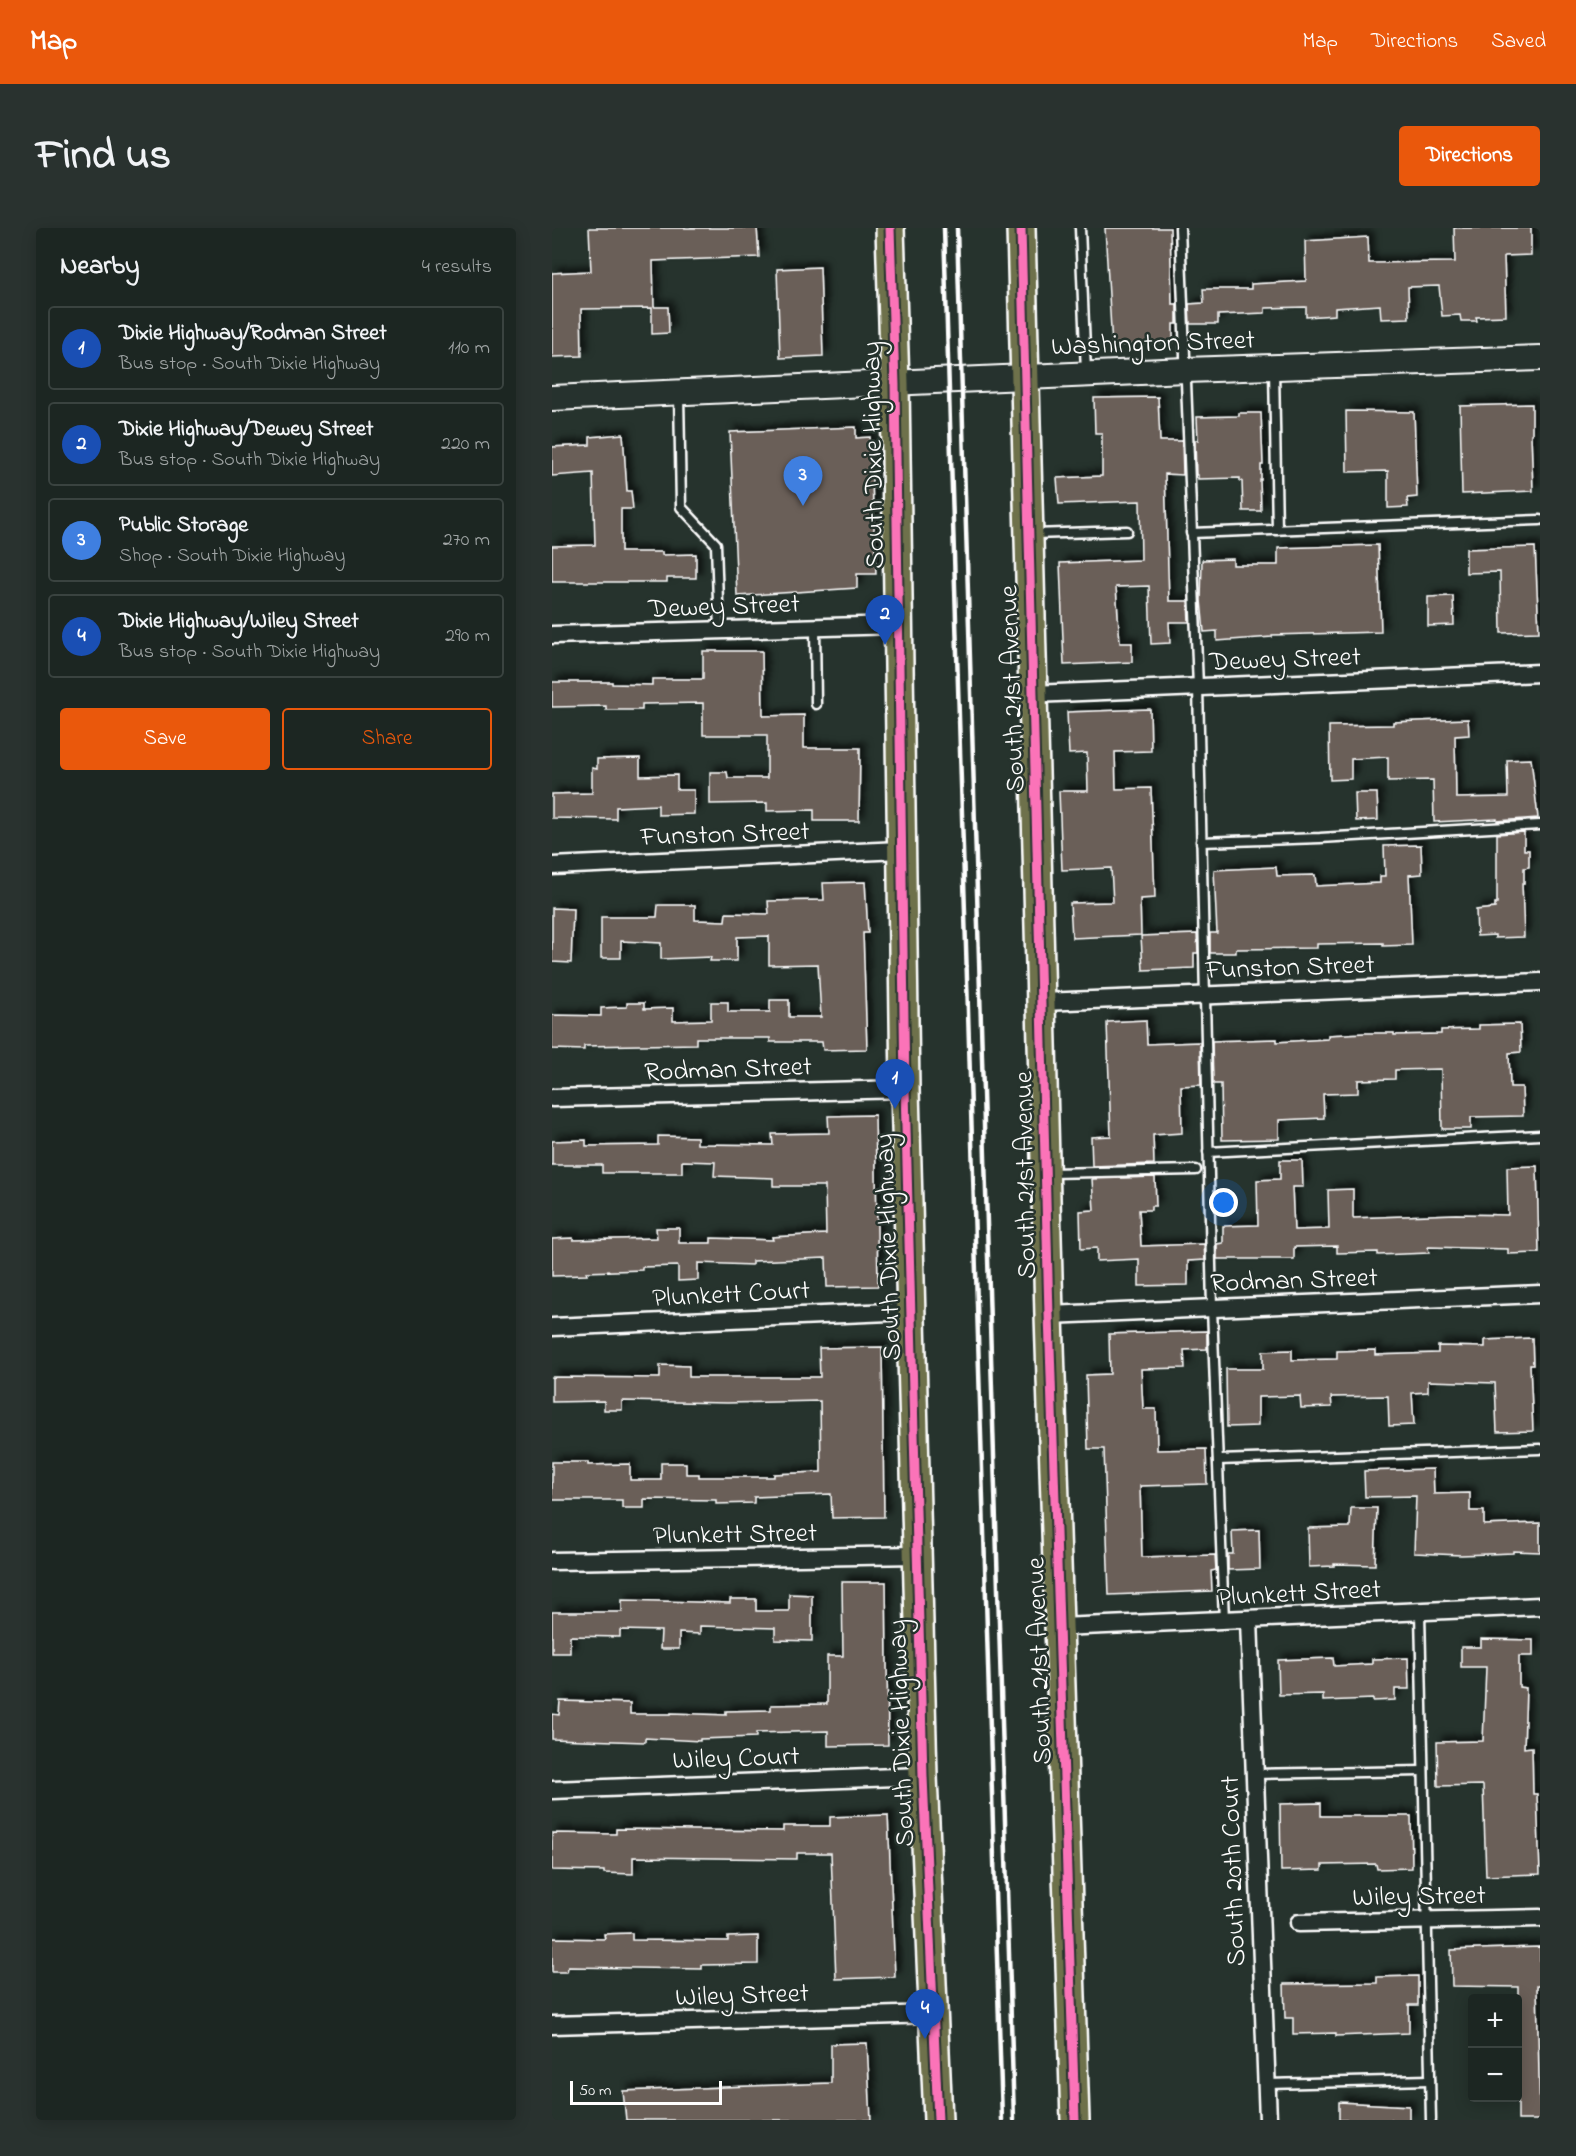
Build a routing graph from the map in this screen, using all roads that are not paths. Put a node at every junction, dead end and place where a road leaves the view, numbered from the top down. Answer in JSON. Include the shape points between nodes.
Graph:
{"nodes":[{"id":1,"x":890,"y":228,"type":"edge"},
{"id":2,"x":1021,"y":228,"type":"edge"},
{"id":3,"x":1080,"y":228,"type":"edge"},
{"id":4,"x":1180,"y":228,"type":"edge"},
{"id":5,"x":1540,"y":358,"type":"edge"},
{"id":6,"x":1274,"y":367,"type":"junction"},
{"id":7,"x":1186,"y":370,"type":"junction"},
{"id":8,"x":1086,"y":375,"type":"junction"},
{"id":9,"x":1024,"y":378,"type":"junction"},
{"id":10,"x":895,"y":384,"type":"junction"},
{"id":11,"x":680,"y":393,"type":"junction"},
{"id":12,"x":552,"y":398,"type":"edge"},
{"id":13,"x":1540,"y":520,"type":"edge"},
{"id":14,"x":1277,"y":530,"type":"junction"},
{"id":15,"x":1127,"y":531,"type":"dead end"},
{"id":16,"x":1191,"y":533,"type":"junction"},
{"id":17,"x":1029,"y":534,"type":"junction"},
{"id":18,"x":897,"y":625,"type":"junction"},
{"id":19,"x":815,"y":627,"type":"junction"},
{"id":20,"x":719,"y":630,"type":"junction"},
{"id":21,"x":552,"y":635,"type":"edge"},
{"id":22,"x":1540,"y":673,"type":"edge"},
{"id":23,"x":1198,"y":687,"type":"junction"},
{"id":24,"x":1033,"y":694,"type":"junction"},
{"id":25,"x":816,"y":704,"type":"dead end"},
{"id":26,"x":1540,"y":825,"type":"edge"},
{"id":27,"x":1201,"y":842,"type":"junction"},
{"id":28,"x":900,"y":850,"type":"junction"},
{"id":29,"x":552,"y":866,"type":"edge"},
{"id":30,"x":1540,"y":982,"type":"edge"},
{"id":31,"x":1204,"y":995,"type":"junction"},
{"id":32,"x":1042,"y":1002,"type":"junction"},
{"id":33,"x":905,"y":1089,"type":"junction"},
{"id":34,"x":552,"y":1098,"type":"edge"},
{"id":35,"x":1540,"y":1135,"type":"edge"},
{"id":36,"x":1208,"y":1152,"type":"junction"},
{"id":37,"x":1196,"y":1170,"type":"dead end"},
{"id":38,"x":1046,"y":1173,"type":"junction"},
{"id":39,"x":1540,"y":1294,"type":"edge"},
{"id":40,"x":1212,"y":1308,"type":"junction"},
{"id":41,"x":912,"y":1311,"type":"junction"},
{"id":42,"x":1049,"y":1315,"type":"junction"},
{"id":43,"x":552,"y":1327,"type":"edge"},
{"id":44,"x":1540,"y":1449,"type":"edge"},
{"id":45,"x":1218,"y":1460,"type":"junction"},
{"id":46,"x":918,"y":1555,"type":"junction"},
{"id":47,"x":552,"y":1561,"type":"edge"},
{"id":48,"x":1540,"y":1606,"type":"edge"},
{"id":49,"x":1420,"y":1612,"type":"junction"},
{"id":50,"x":1249,"y":1620,"type":"junction"},
{"id":51,"x":1224,"y":1621,"type":"junction"},
{"id":52,"x":1060,"y":1627,"type":"junction"},
{"id":53,"x":1423,"y":1771,"type":"junction"},
{"id":54,"x":1254,"y":1774,"type":"junction"},
{"id":55,"x":923,"y":1776,"type":"junction"},
{"id":56,"x":552,"y":1790,"type":"edge"},
{"id":57,"x":1540,"y":1918,"type":"edge"},
{"id":58,"x":1426,"y":1920,"type":"junction"},
{"id":59,"x":1299,"y":1923,"type":"dead end"},
{"id":60,"x":933,"y":2014,"type":"junction"},
{"id":61,"x":552,"y":2025,"type":"edge"},
{"id":62,"x":1430,"y":2080,"type":"junction"},
{"id":63,"x":1267,"y":2084,"type":"junction"},
{"id":64,"x":938,"y":2120,"type":"edge"},
{"id":65,"x":1075,"y":2120,"type":"edge"},
{"id":66,"x":1268,"y":2120,"type":"edge"},
{"id":67,"x":1431,"y":2120,"type":"edge"}],
"edges":[{"from":1,"to":10,"type":"main road","name":"South Dixie Highway"},
{"from":2,"to":9,"type":"main road","name":"South 21st Avenue"},
{"from":3,"to":8,"type":"lane"},
{"from":4,"to":7,"type":"lane"},
{"from":5,"to":6,"type":"street","name":"Washington Street"},
{"from":6,"to":7,"type":"street","name":"Washington Street"},
{"from":6,"to":14,"type":"lane"},
{"from":7,"to":8,"type":"street","name":"Washington Street"},
{"from":7,"to":16,"type":"lane"},
{"from":8,"to":9,"type":"street","name":"Washington Street"},
{"from":9,"to":10,"type":"street","name":"Washington Street"},
{"from":9,"to":17,"type":"main road","name":"South 21st Avenue"},
{"from":10,"to":11,"type":"street","name":"Washington Street"},
{"from":10,"to":18,"type":"main road","name":"South Dixie Highway"},
{"from":11,"to":12,"type":"street","name":"Washington Street"},
{"from":11,"to":20,"type":"lane","via":[[681,507],[716,544]]},
{"from":13,"to":14,"type":"lane"},
{"from":14,"to":16,"type":"lane"},
{"from":15,"to":17,"type":"lane"},
{"from":16,"to":23,"type":"lane"},
{"from":17,"to":24,"type":"main road","name":"South 21st Avenue"},
{"from":18,"to":19,"type":"street","name":"Dewey Street"},
{"from":18,"to":28,"type":"main road","name":"South Dixie Highway"},
{"from":19,"to":20,"type":"street","name":"Dewey Street"},
{"from":19,"to":25,"type":"lane"},
{"from":20,"to":21,"type":"street","name":"Dewey Street"},
{"from":22,"to":23,"type":"street","name":"Dewey Street"},
{"from":23,"to":24,"type":"street","name":"Dewey Street"},
{"from":23,"to":27,"type":"lane"},
{"from":24,"to":32,"type":"main road","name":"South 21st Avenue"},
{"from":26,"to":27,"type":"lane"},
{"from":27,"to":31,"type":"lane"},
{"from":28,"to":29,"type":"street","name":"Funston Street"},
{"from":28,"to":33,"type":"main road","name":"South Dixie Highway"},
{"from":30,"to":31,"type":"street","name":"Funston Street"},
{"from":31,"to":32,"type":"street","name":"Funston Street"},
{"from":31,"to":36,"type":"lane"},
{"from":32,"to":38,"type":"main road","name":"South 21st Avenue"},
{"from":33,"to":34,"type":"street","name":"Rodman Street"},
{"from":33,"to":41,"type":"main road","name":"South Dixie Highway"},
{"from":35,"to":36,"type":"lane"},
{"from":36,"to":40,"type":"lane"},
{"from":37,"to":38,"type":"lane"},
{"from":38,"to":42,"type":"main road","name":"South 21st Avenue"},
{"from":39,"to":40,"type":"street","name":"Rodman Street"},
{"from":40,"to":42,"type":"street","name":"Rodman Street"},
{"from":40,"to":45,"type":"lane"},
{"from":41,"to":43,"type":"street","name":"Plunkett Court"},
{"from":41,"to":46,"type":"main road","name":"South Dixie Highway"},
{"from":42,"to":52,"type":"main road","name":"South 21st Avenue"},
{"from":44,"to":45,"type":"lane"},
{"from":45,"to":51,"type":"lane"},
{"from":46,"to":47,"type":"street","name":"Plunkett Street"},
{"from":46,"to":55,"type":"main road","name":"South Dixie Highway"},
{"from":48,"to":49,"type":"street","name":"Plunkett Street"},
{"from":49,"to":50,"type":"street","name":"Plunkett Street"},
{"from":49,"to":53,"type":"lane"},
{"from":50,"to":51,"type":"street","name":"Plunkett Street"},
{"from":50,"to":54,"type":"street","name":"South 20th Court"},
{"from":51,"to":52,"type":"street","name":"Plunkett Street"},
{"from":52,"to":65,"type":"main road","name":"South 21st Avenue"},
{"from":53,"to":54,"type":"lane"},
{"from":53,"to":58,"type":"lane"},
{"from":54,"to":63,"type":"street","name":"South 20th Court"},
{"from":55,"to":56,"type":"street","name":"Wiley Court"},
{"from":55,"to":60,"type":"main road","name":"South Dixie Highway"},
{"from":57,"to":58,"type":"street","name":"Wiley Street"},
{"from":58,"to":59,"type":"street","name":"Wiley Street"},
{"from":58,"to":62,"type":"lane"},
{"from":60,"to":61,"type":"street","name":"Wiley Street"},
{"from":60,"to":64,"type":"main road","name":"South Dixie Highway"},
{"from":62,"to":63,"type":"lane"},
{"from":62,"to":67,"type":"lane"},
{"from":63,"to":66,"type":"street","name":"South 20th Court"}]}
